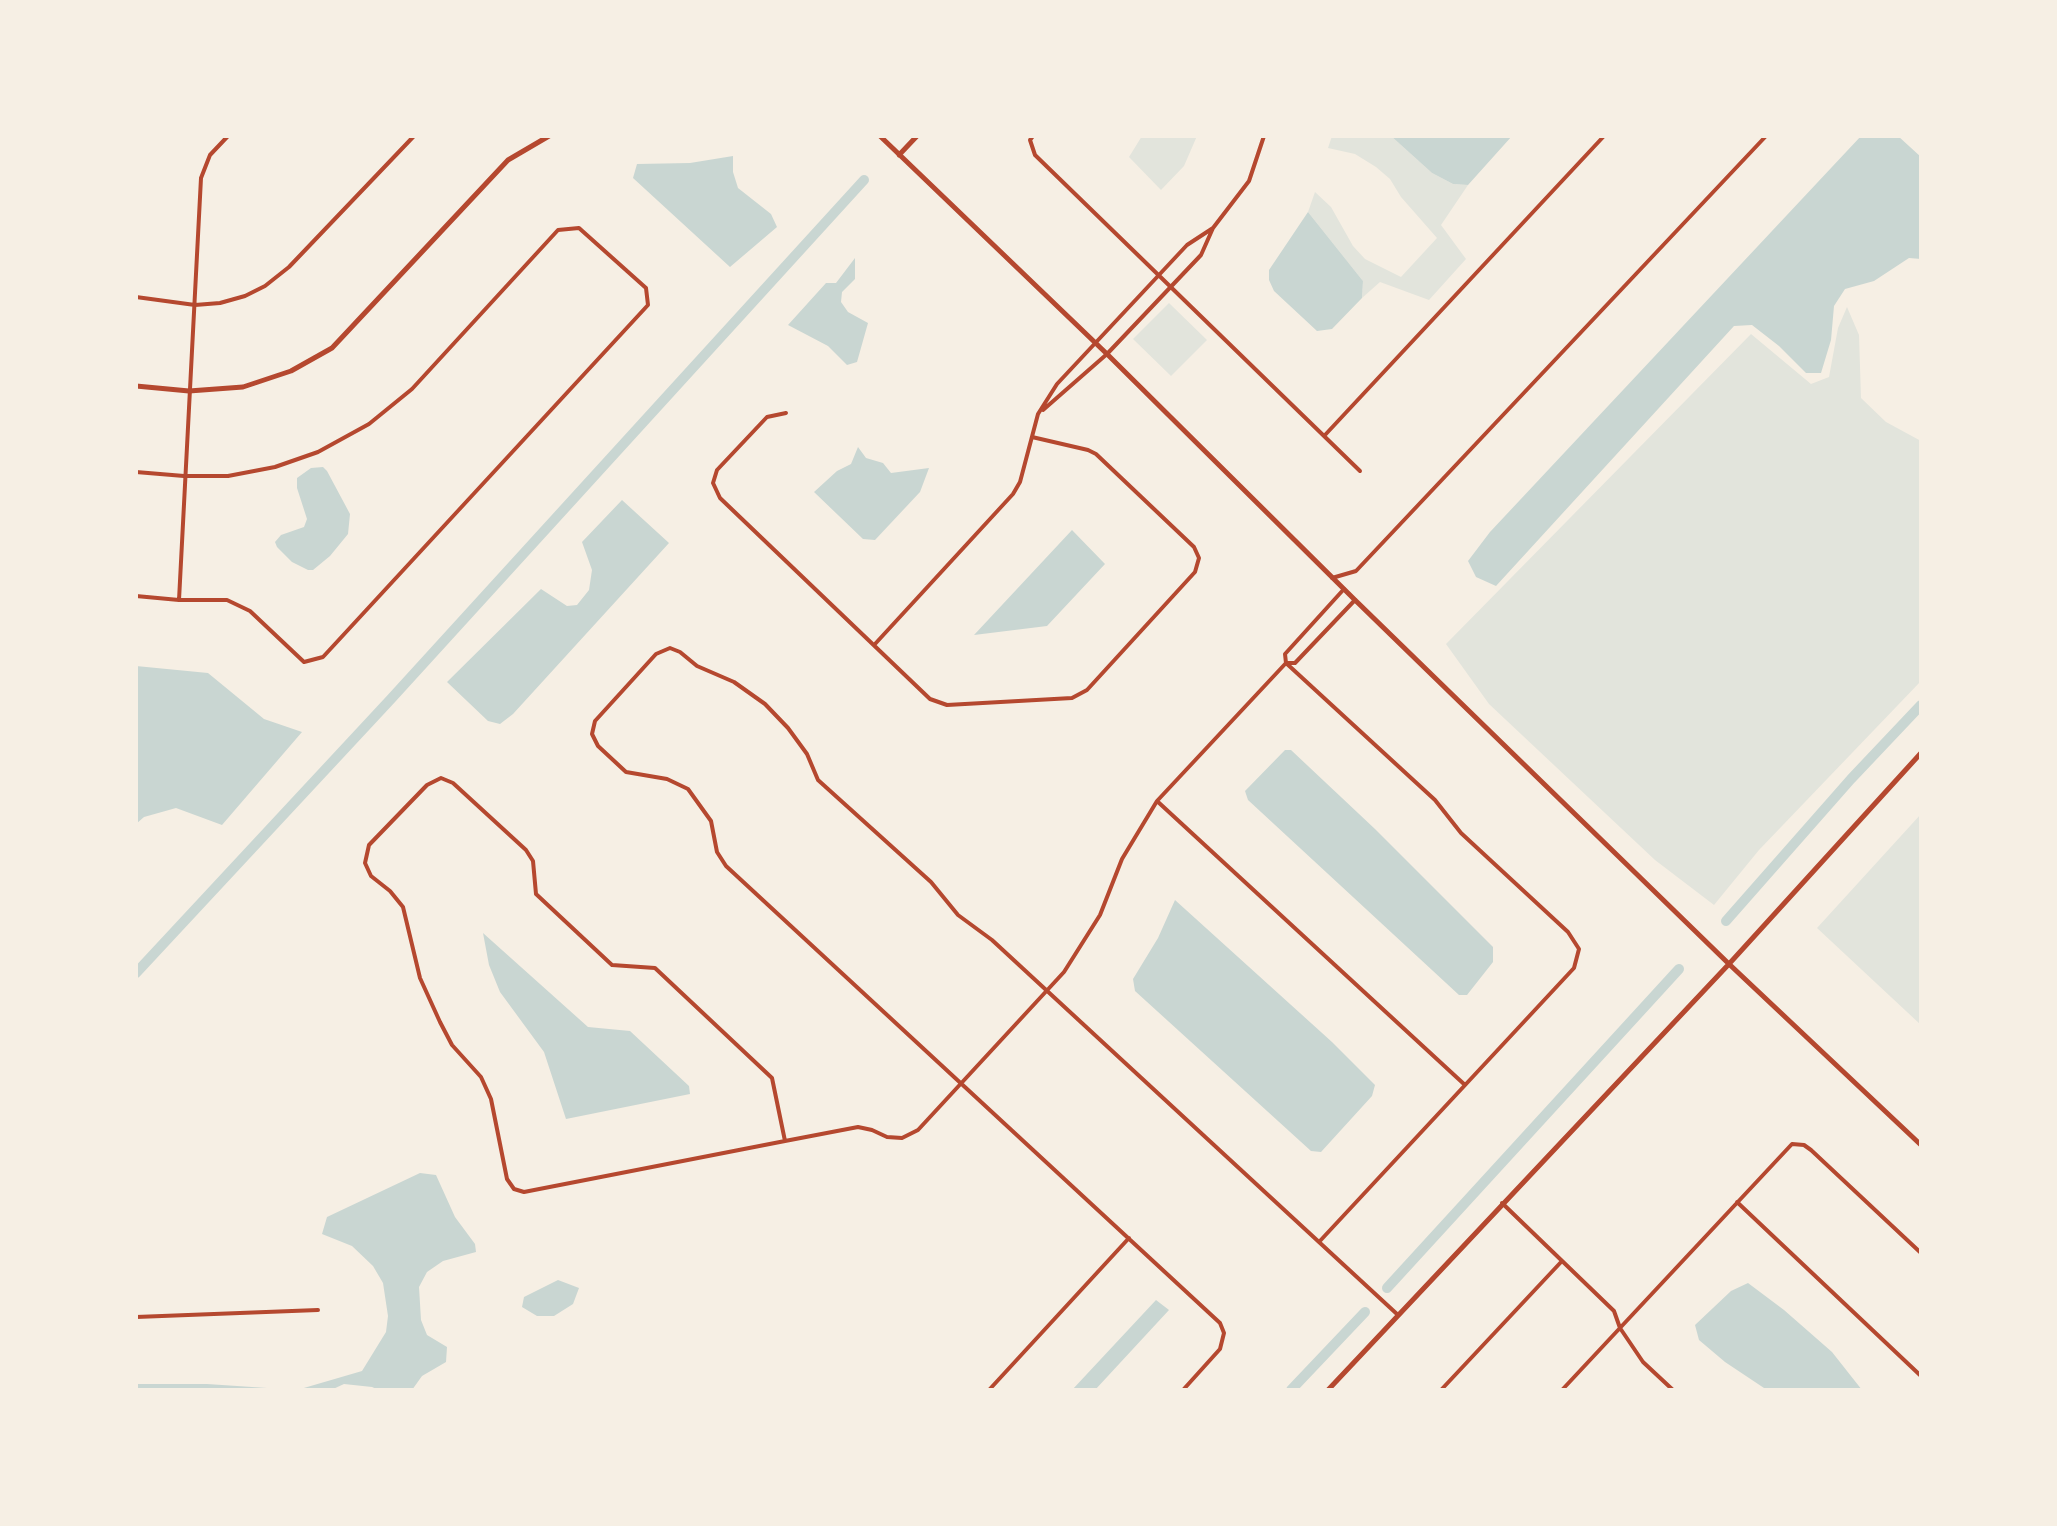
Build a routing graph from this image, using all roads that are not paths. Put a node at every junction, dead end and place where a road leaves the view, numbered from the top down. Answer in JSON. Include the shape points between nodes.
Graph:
{"nodes":[{"id":1,"x":228,"y":136,"type":"edge"},
{"id":2,"x":414,"y":136,"type":"edge"},
{"id":3,"x":549,"y":136,"type":"edge"},
{"id":4,"x":880,"y":136,"type":"edge"},
{"id":5,"x":917,"y":136,"type":"edge"},
{"id":6,"x":1033,"y":136,"type":"edge"},
{"id":7,"x":1264,"y":136,"type":"edge"},
{"id":8,"x":1604,"y":136,"type":"edge"},
{"id":9,"x":1766,"y":136,"type":"edge"},
{"id":10,"x":899,"y":155,"type":"junction"},
{"id":11,"x":1213,"y":228,"type":"junction"},
{"id":12,"x":1159,"y":275,"type":"junction"},
{"id":13,"x":1171,"y":286,"type":"junction"},
{"id":14,"x":136,"y":297,"type":"edge"},
{"id":15,"x":195,"y":305,"type":"junction"},
{"id":16,"x":1095,"y":342,"type":"junction"},
{"id":17,"x":1107,"y":354,"type":"junction"},
{"id":18,"x":136,"y":386,"type":"edge"},
{"id":19,"x":189,"y":391,"type":"junction"},
{"id":20,"x":786,"y":413,"type":"dead end"},
{"id":21,"x":1038,"y":414,"type":"junction"},
{"id":22,"x":1325,"y":435,"type":"junction"},
{"id":23,"x":1032,"y":437,"type":"junction"},
{"id":24,"x":1360,"y":471,"type":"dead end"},
{"id":25,"x":136,"y":472,"type":"edge"},
{"id":26,"x":184,"y":476,"type":"junction"},
{"id":27,"x":1332,"y":578,"type":"junction"},
{"id":28,"x":1344,"y":589,"type":"junction"},
{"id":29,"x":136,"y":596,"type":"edge"},
{"id":30,"x":179,"y":600,"type":"junction"},
{"id":31,"x":1355,"y":600,"type":"junction"},
{"id":32,"x":875,"y":644,"type":"junction"},
{"id":33,"x":1286,"y":663,"type":"junction"},
{"id":34,"x":1921,"y":753,"type":"edge"},
{"id":35,"x":1157,"y":801,"type":"junction"},
{"id":36,"x":1729,"y":964,"type":"junction"},
{"id":37,"x":1047,"y":991,"type":"junction"},
{"id":38,"x":962,"y":1083,"type":"junction"},
{"id":39,"x":1465,"y":1085,"type":"junction"},
{"id":40,"x":785,"y":1141,"type":"junction"},
{"id":41,"x":1921,"y":1145,"type":"edge"},
{"id":42,"x":1737,"y":1201,"type":"junction"},
{"id":43,"x":1502,"y":1203,"type":"junction"},
{"id":44,"x":1129,"y":1238,"type":"junction"},
{"id":45,"x":1319,"y":1242,"type":"junction"},
{"id":46,"x":1921,"y":1253,"type":"edge"},
{"id":47,"x":1563,"y":1261,"type":"junction"},
{"id":48,"x":318,"y":1310,"type":"dead end"},
{"id":49,"x":1398,"y":1315,"type":"junction"},
{"id":50,"x":136,"y":1317,"type":"edge"},
{"id":51,"x":1620,"y":1328,"type":"junction"},
{"id":52,"x":1921,"y":1376,"type":"edge"},
{"id":53,"x":989,"y":1390,"type":"edge"},
{"id":54,"x":1183,"y":1390,"type":"edge"},
{"id":55,"x":1328,"y":1390,"type":"edge"},
{"id":56,"x":1441,"y":1390,"type":"edge"},
{"id":57,"x":1562,"y":1390,"type":"edge"},
{"id":58,"x":1673,"y":1390,"type":"edge"}],
"edges":[{"from":1,"to":15,"type":"street","via":[[210,155],[201,178]]},
{"from":2,"to":15,"type":"street","via":[[265,286],[220,303]]},
{"from":3,"to":19,"type":"street","via":[[508,160],[332,348],[291,371],[243,387]]},
{"from":4,"to":10,"type":"street"},
{"from":5,"to":10,"type":"street"},
{"from":6,"to":12,"type":"street","via":[[1035,155]]},
{"from":7,"to":11,"type":"street","via":[[1249,181]]},
{"from":8,"to":22,"type":"street"},
{"from":9,"to":27,"type":"street","via":[[1356,571]]},
{"from":10,"to":16,"type":"street"},
{"from":11,"to":12,"type":"street","via":[[1187,245]]},
{"from":11,"to":13,"type":"street","via":[[1201,255]]},
{"from":12,"to":13,"type":"street"},
{"from":12,"to":16,"type":"street"},
{"from":13,"to":17,"type":"street"},
{"from":13,"to":22,"type":"street"},
{"from":14,"to":15,"type":"street"},
{"from":15,"to":19,"type":"street"},
{"from":16,"to":17,"type":"street"},
{"from":16,"to":21,"type":"street"},
{"from":17,"to":21,"type":"street"},
{"from":17,"to":27,"type":"street"},
{"from":18,"to":19,"type":"street"},
{"from":19,"to":26,"type":"street"},
{"from":20,"to":32,"type":"street","via":[[767,417],[717,470],[713,483],[720,498]]},
{"from":21,"to":23,"type":"street"},
{"from":22,"to":24,"type":"street"},
{"from":23,"to":32,"type":"street","via":[[1013,494]]},
{"from":23,"to":32,"type":"street","via":[[1096,454],[1194,547],[1199,558],[1195,572],[1087,690],[1072,698],[947,705],[930,699]]},
{"from":25,"to":26,"type":"street"},
{"from":26,"to":30,"type":"street"},
{"from":26,"to":30,"type":"street","via":[[228,476],[275,467],[318,452],[369,424],[412,389],[558,230],[579,228],[646,288],[648,305],[323,657],[304,662],[250,611],[227,600]]},
{"from":27,"to":28,"type":"street"},
{"from":28,"to":31,"type":"street"},
{"from":28,"to":33,"type":"street","via":[[1285,654]]},
{"from":29,"to":30,"type":"street"},
{"from":31,"to":33,"type":"street","via":[[1295,663]]},
{"from":31,"to":36,"type":"street"},
{"from":33,"to":35,"type":"street"},
{"from":33,"to":39,"type":"street","via":[[1435,800],[1461,833],[1568,932],[1579,949],[1574,968]]},
{"from":34,"to":36,"type":"street"},
{"from":35,"to":37,"type":"street","via":[[1122,859],[1092,929]]},
{"from":35,"to":39,"type":"street"},
{"from":36,"to":41,"type":"street"},
{"from":36,"to":43,"type":"street"},
{"from":37,"to":38,"type":"street"},
{"from":37,"to":38,"type":"street","via":[[958,915],[931,882],[818,780],[807,754],[765,704],[680,652],[670,648],[656,654],[595,721],[592,734],[598,746],[626,772],[667,779],[688,789],[711,821],[717,852],[726,866]]},
{"from":37,"to":45,"type":"street"},
{"from":38,"to":40,"type":"street","via":[[918,1130],[902,1138],[858,1127]]},
{"from":38,"to":44,"type":"street"},
{"from":39,"to":45,"type":"street"},
{"from":40,"to":40,"type":"street","via":[[524,1192],[514,1189],[507,1179],[491,1099],[440,1022],[420,978],[403,907],[365,863],[369,845],[427,785],[441,778],[453,783],[526,850],[533,861],[536,894],[612,965],[655,968],[772,1078]]},
{"from":42,"to":46,"type":"street","via":[[1789,1146],[1800,1144]]},
{"from":42,"to":51,"type":"street"},
{"from":42,"to":52,"type":"street"},
{"from":43,"to":47,"type":"street"},
{"from":43,"to":49,"type":"street"},
{"from":44,"to":53,"type":"street"},
{"from":44,"to":54,"type":"street","via":[[1220,1323],[1224,1333],[1220,1349]]},
{"from":45,"to":49,"type":"street"},
{"from":47,"to":51,"type":"street","via":[[1614,1311]]},
{"from":47,"to":56,"type":"street"},
{"from":48,"to":50,"type":"street"},
{"from":49,"to":55,"type":"street"},
{"from":51,"to":57,"type":"street"},
{"from":51,"to":58,"type":"street","via":[[1643,1362]]}]}
